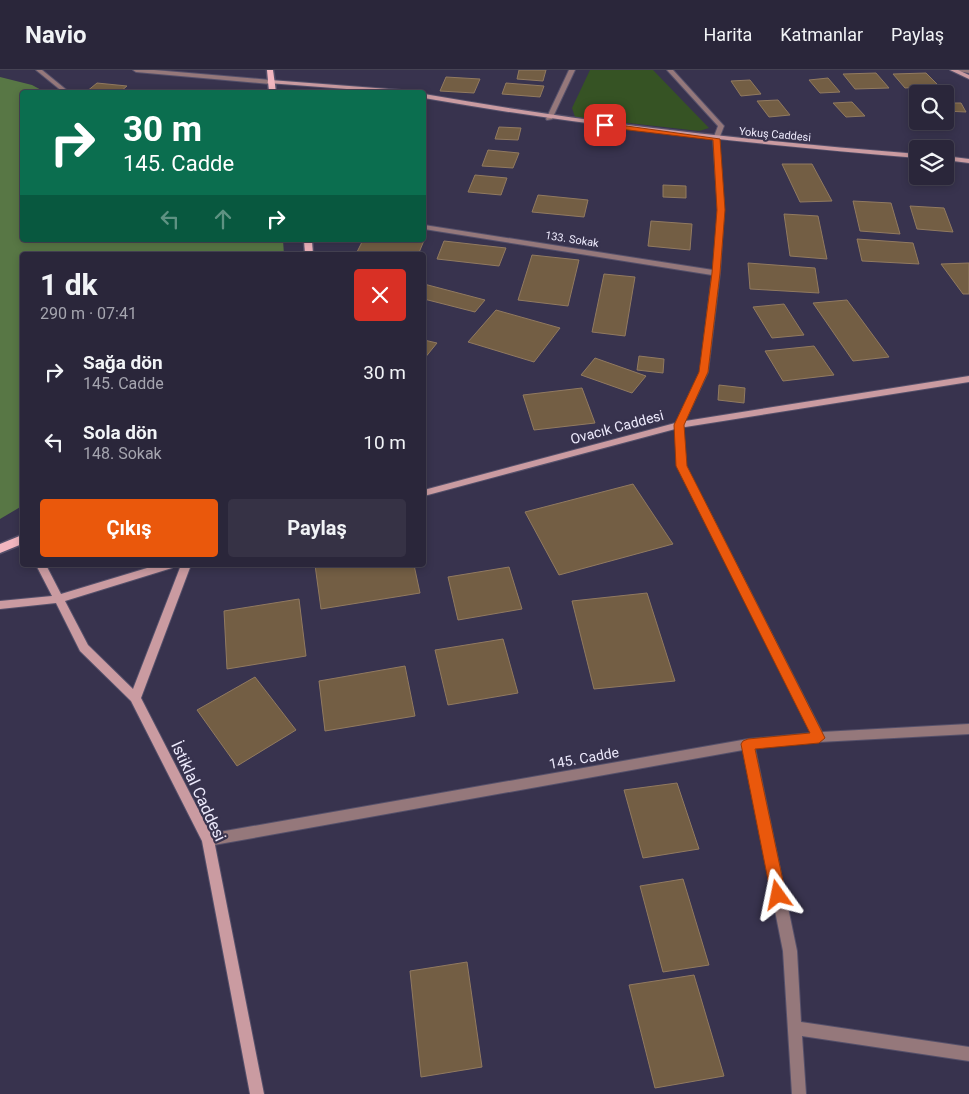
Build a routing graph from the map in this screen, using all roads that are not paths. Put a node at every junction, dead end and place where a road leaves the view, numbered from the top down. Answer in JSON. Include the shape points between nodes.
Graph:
{"nodes":[{"id":1,"x":39,"y":70,"type":"edge"},
{"id":2,"x":136,"y":70,"type":"edge"},
{"id":3,"x":270,"y":70,"type":"edge"},
{"id":4,"x":572,"y":70,"type":"edge"},
{"id":5,"x":670,"y":70,"type":"edge"},
{"id":6,"x":954,"y":70,"type":"edge"},
{"id":7,"x":969,"y":71,"type":"edge"},
{"id":8,"x":969,"y":77,"type":"edge"},
{"id":9,"x":270,"y":82,"type":"junction"},
{"id":10,"x":64,"y":90,"type":"edge"},
{"id":11,"x":272,"y":90,"type":"edge"},
{"id":12,"x":376,"y":90,"type":"edge"},
{"id":13,"x":426,"y":96,"type":"edge"},
{"id":14,"x":549,"y":119,"type":"junction"},
{"id":15,"x":716,"y":139,"type":"junction"},
{"id":16,"x":909,"y":155,"type":"edge"},
{"id":17,"x":954,"y":159,"type":"edge"},
{"id":18,"x":969,"y":161,"type":"edge"},
{"id":19,"x":426,"y":228,"type":"edge"},
{"id":20,"x":716,"y":273,"type":"junction"},
{"id":21,"x":969,"y":379,"type":"edge"},
{"id":22,"x":679,"y":425,"type":"junction"},
{"id":23,"x":426,"y":492,"type":"edge"},
{"id":24,"x":20,"y":540,"type":"edge"},
{"id":25,"x":0,"y":549,"type":"edge"},
{"id":26,"x":41,"y":567,"type":"edge"},
{"id":27,"x":162,"y":567,"type":"edge"},
{"id":28,"x":185,"y":567,"type":"edge"},
{"id":29,"x":57,"y":599,"type":"junction"},
{"id":30,"x":0,"y":605,"type":"edge"},
{"id":31,"x":135,"y":698,"type":"junction"},
{"id":32,"x":969,"y":729,"type":"edge"},
{"id":33,"x":819,"y":738,"type":"junction"},
{"id":34,"x":748,"y":744,"type":"junction"},
{"id":35,"x":208,"y":840,"type":"junction"},
{"id":36,"x":795,"y":1028,"type":"junction"},
{"id":37,"x":969,"y":1054,"type":"edge"},
{"id":38,"x":257,"y":1094,"type":"edge"},
{"id":39,"x":799,"y":1094,"type":"edge"}],
"edges":[{"from":1,"to":10,"type":"street"},
{"from":2,"to":9,"type":"street"},
{"from":3,"to":9,"type":"main road"},
{"from":4,"to":14,"type":"street"},
{"from":5,"to":15,"type":"street","via":[[721,126]]},
{"from":6,"to":7,"type":"street"},
{"from":6,"to":8,"type":"street"},
{"from":9,"to":11,"type":"main road"},
{"from":9,"to":12,"type":"street"},
{"from":13,"to":14,"type":"street","name":"Yokuş Caddesi"},
{"from":14,"to":15,"type":"street","name":"Yokuş Caddesi"},
{"from":15,"to":16,"type":"street","name":"Yokuş Caddesi"},
{"from":15,"to":20,"type":"street","via":[[721,210]]},
{"from":17,"to":18,"type":"street"},
{"from":19,"to":20,"type":"street","name":"133. Sokak"},
{"from":20,"to":22,"type":"street","via":[[704,372]]},
{"from":21,"to":22,"type":"street","name":"Ovacık Caddesi"},
{"from":22,"to":23,"type":"street","name":"Ovacık Caddesi"},
{"from":22,"to":33,"type":"street","via":[[682,466]]},
{"from":24,"to":25,"type":"main road"},
{"from":26,"to":29,"type":"street","name":"İstiklal Caddesi"},
{"from":27,"to":29,"type":"street"},
{"from":28,"to":31,"type":"street"},
{"from":29,"to":30,"type":"street"},
{"from":29,"to":31,"type":"street","name":"İstiklal Caddesi","via":[[84,648]]},
{"from":31,"to":35,"type":"street","name":"İstiklal Caddesi"},
{"from":32,"to":33,"type":"street","name":"145. Cadde"},
{"from":33,"to":34,"type":"street","name":"145. Cadde"},
{"from":34,"to":35,"type":"street","name":"145. Cadde"},
{"from":34,"to":36,"type":"street","via":[[790,951]]},
{"from":35,"to":38,"type":"street","name":"İstiklal Caddesi"},
{"from":36,"to":37,"type":"street"},
{"from":36,"to":39,"type":"street"}]}
